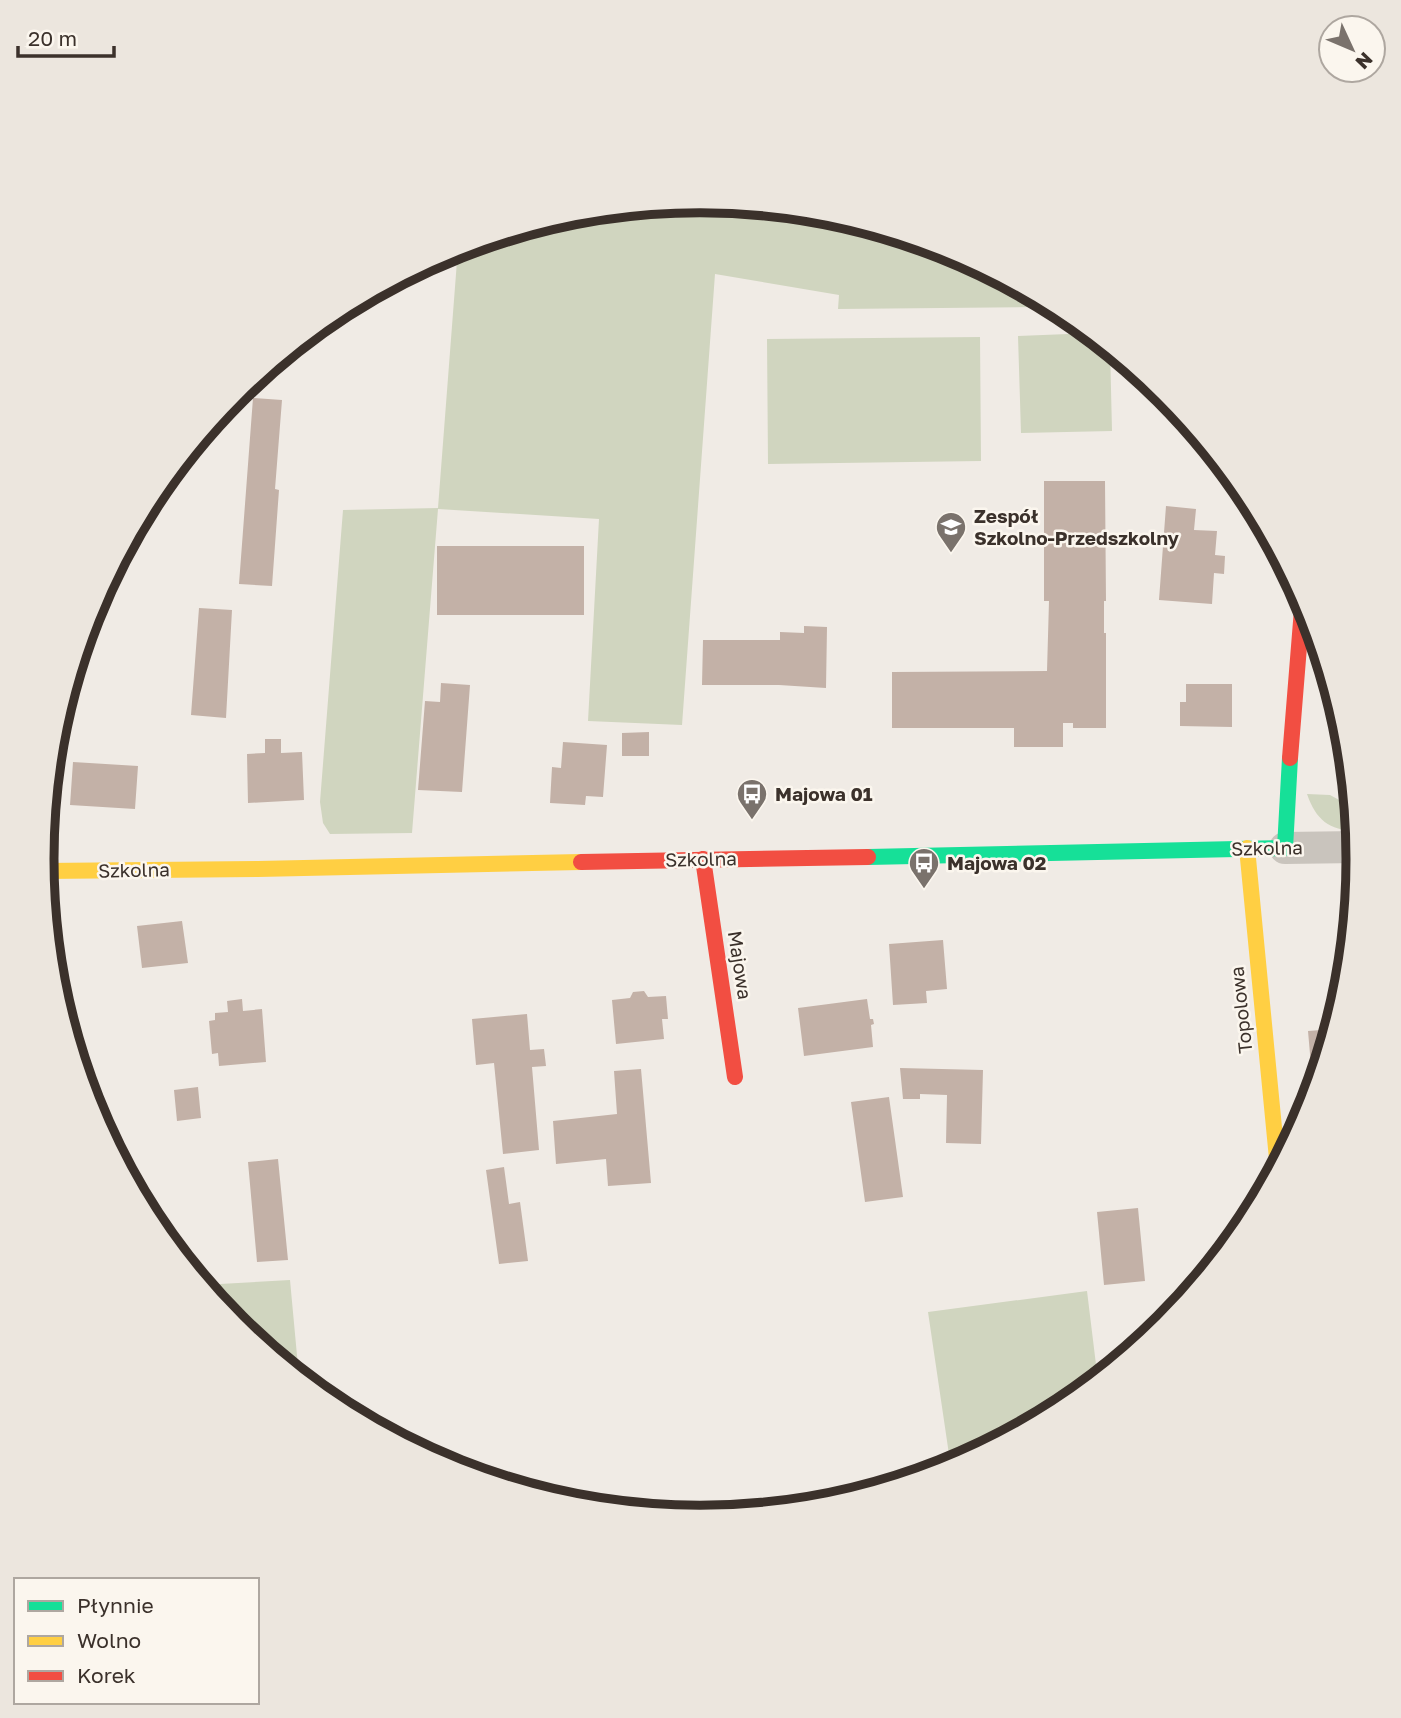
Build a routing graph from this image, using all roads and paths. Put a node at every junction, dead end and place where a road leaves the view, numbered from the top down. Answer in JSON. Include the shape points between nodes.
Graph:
{"nodes":[{"id":1,"x":1301,"y":621,"type":"edge"},
{"id":2,"x":1346,"y":847,"type":"edge"},
{"id":3,"x":1247,"y":848,"type":"junction"},
{"id":4,"x":1285,"y":848,"type":"junction"},
{"id":5,"x":703,"y":859,"type":"junction"},
{"id":6,"x":55,"y":871,"type":"edge"},
{"id":7,"x":736,"y":1077,"type":"dead end"},
{"id":8,"x":1276,"y":1152,"type":"edge"}],
"edges":[{"from":1,"to":4,"type":"street"},
{"from":2,"to":4,"type":"street","name":"Szkolna"},
{"from":3,"to":4,"type":"street","name":"Szkolna"},
{"from":3,"to":5,"type":"street","name":"Szkolna"},
{"from":3,"to":8,"type":"street","name":"Topolowa"},
{"from":5,"to":6,"type":"street","name":"Szkolna"},
{"from":5,"to":7,"type":"street","name":"Majowa"}]}
